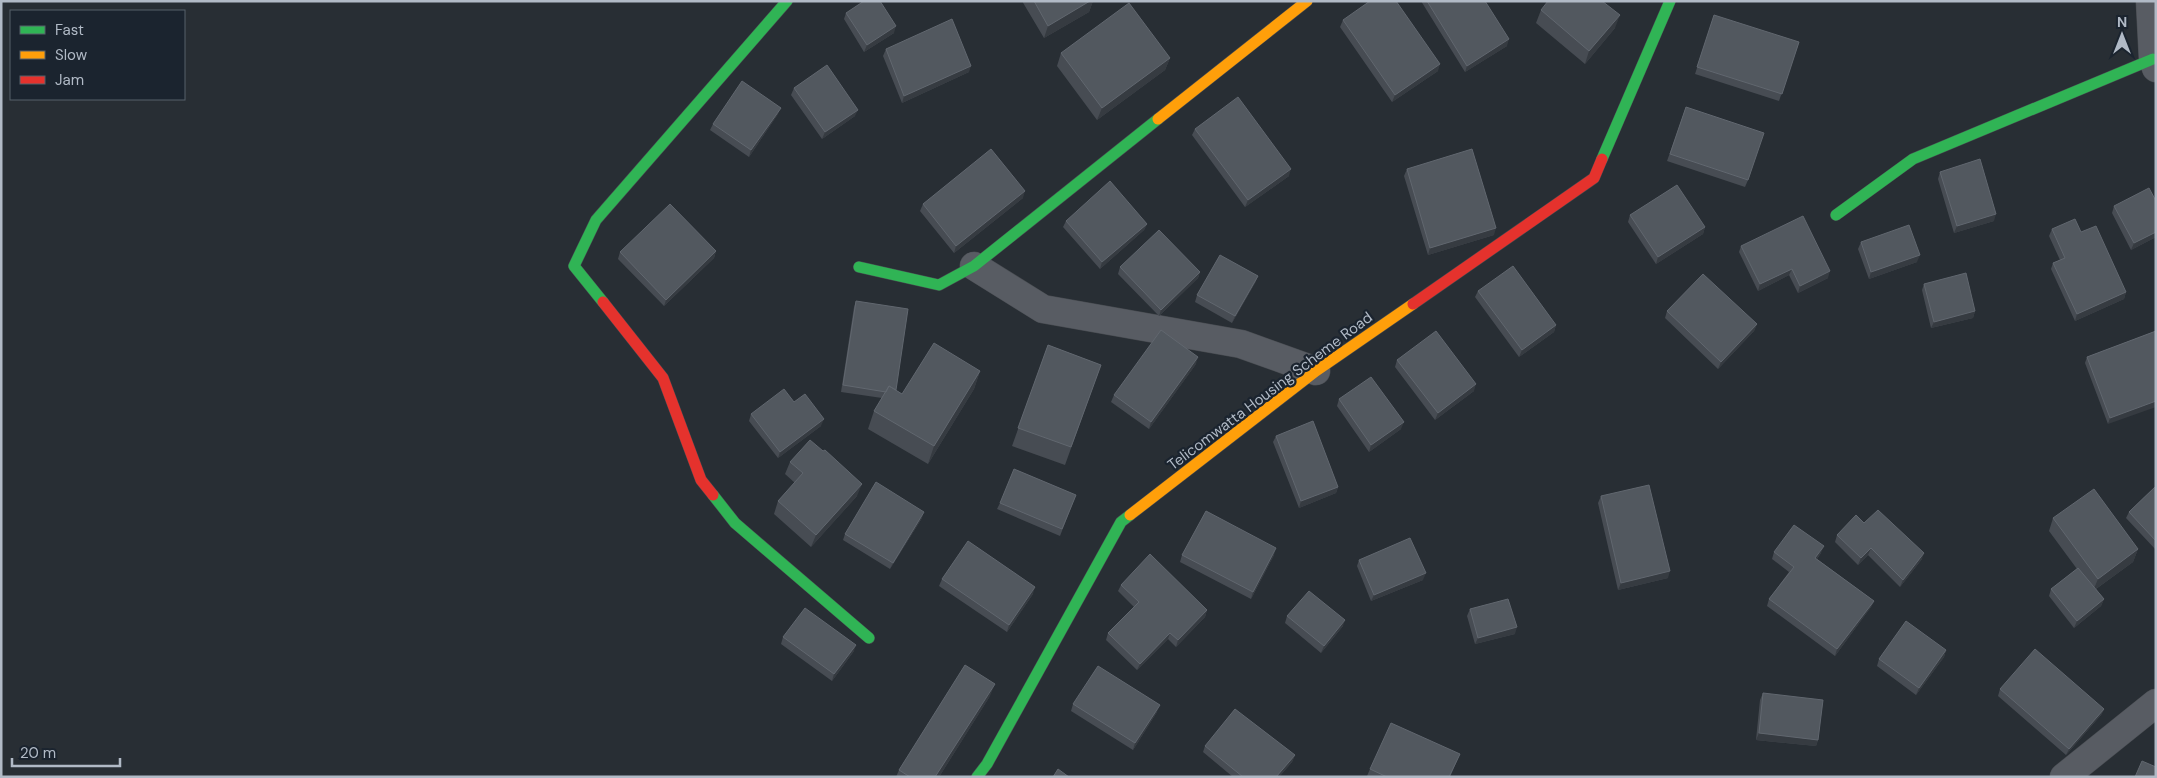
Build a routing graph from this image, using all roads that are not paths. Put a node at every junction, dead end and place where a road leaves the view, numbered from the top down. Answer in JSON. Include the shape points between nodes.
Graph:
{"nodes":[{"id":1,"x":787,"y":1,"type":"edge"},
{"id":2,"x":1306,"y":1,"type":"edge"},
{"id":3,"x":1670,"y":1,"type":"edge"},
{"id":4,"x":2150,"y":1,"type":"edge"},
{"id":5,"x":2154,"y":64,"type":"edge"},
{"id":6,"x":1836,"y":215,"type":"dead end"},
{"id":7,"x":974,"y":266,"type":"junction"},
{"id":8,"x":859,"y":267,"type":"dead end"},
{"id":9,"x":1316,"y":371,"type":"junction"},
{"id":10,"x":868,"y":638,"type":"dead end"},
{"id":11,"x":2156,"y":703,"type":"edge"},
{"id":12,"x":977,"y":777,"type":"edge"},
{"id":13,"x":2064,"y":777,"type":"edge"}],
"edges":[{"from":1,"to":10,"type":"street","via":[[596,220],[574,266],[663,378],[701,480],[735,523]]},
{"from":2,"to":7,"type":"street"},
{"from":3,"to":9,"type":"street","name":"Telicomwatta Housing Scheme Road","via":[[1594,178]]},
{"from":4,"to":5,"type":"street"},
{"from":5,"to":6,"type":"street","via":[[1913,159]]},
{"from":7,"to":8,"type":"street","via":[[939,286]]},
{"from":7,"to":9,"type":"street","via":[[1043,309],[1241,344]]},
{"from":9,"to":12,"type":"street","name":"Telicomwatta Housing Scheme Road","via":[[1121,522]]},
{"from":11,"to":13,"type":"street"}]}
